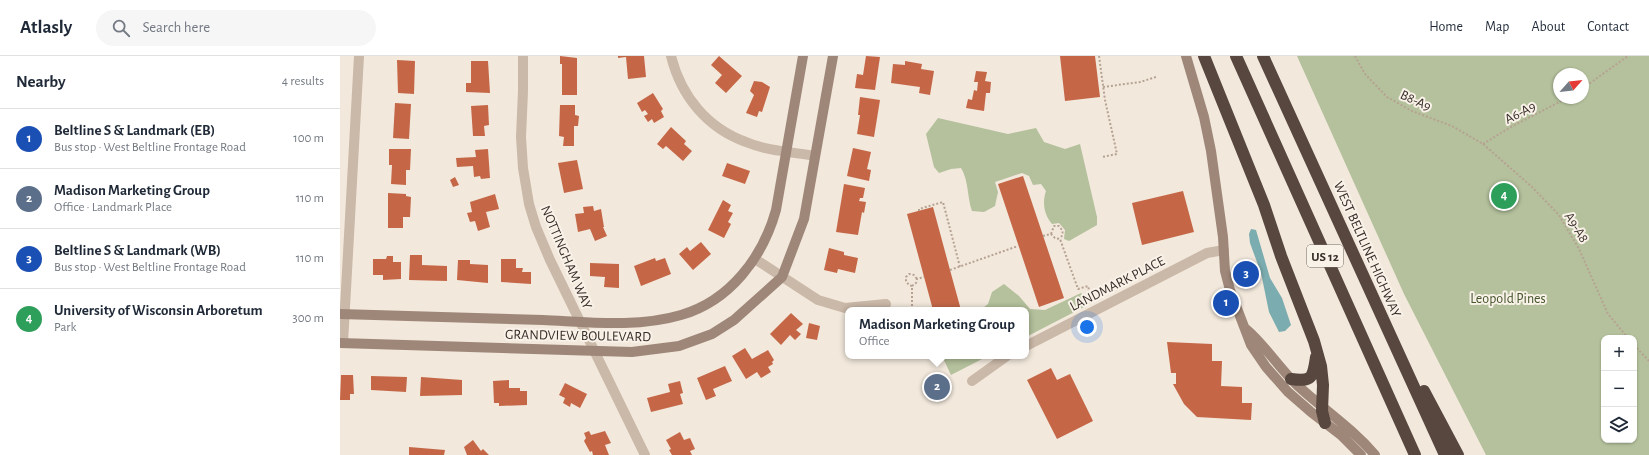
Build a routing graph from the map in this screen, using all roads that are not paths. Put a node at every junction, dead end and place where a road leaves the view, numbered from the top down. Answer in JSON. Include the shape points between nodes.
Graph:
{"nodes":[{"id":1,"x":359,"y":56,"type":"edge"},
{"id":2,"x":522,"y":56,"type":"edge"},
{"id":3,"x":671,"y":56,"type":"edge"},
{"id":4,"x":803,"y":56,"type":"edge"},
{"id":5,"x":833,"y":56,"type":"edge"},
{"id":6,"x":1186,"y":56,"type":"edge"},
{"id":7,"x":1204,"y":56,"type":"edge"},
{"id":8,"x":1236,"y":56,"type":"edge"},
{"id":9,"x":1264,"y":56,"type":"edge"},
{"id":10,"x":786,"y":151,"type":"junction"},
{"id":11,"x":815,"y":156,"type":"junction"},
{"id":12,"x":1224,"y":250,"type":"junction"},
{"id":13,"x":755,"y":259,"type":"junction"},
{"id":14,"x":782,"y":277,"type":"junction"},
{"id":15,"x":1374,"y":299,"type":"junction"},
{"id":16,"x":886,"y":304,"type":"dead end"},
{"id":17,"x":855,"y":307,"type":"edge"},
{"id":18,"x":845,"y":308,"type":"edge"},
{"id":19,"x":342,"y":314,"type":"edge"},
{"id":20,"x":579,"y":321,"type":"junction"},
{"id":21,"x":1246,"y":329,"type":"junction"},
{"id":22,"x":341,"y":343,"type":"edge"},
{"id":23,"x":1029,"y":344,"type":"edge"},
{"id":24,"x":594,"y":352,"type":"junction"},
{"id":25,"x":1317,"y":354,"type":"junction"},
{"id":26,"x":1003,"y":359,"type":"edge"},
{"id":27,"x":1291,"y":379,"type":"junction"},
{"id":28,"x":972,"y":381,"type":"dead end"},
{"id":29,"x":1321,"y":405,"type":"junction"},
{"id":30,"x":1325,"y":422,"type":"junction"},
{"id":31,"x":645,"y":455,"type":"edge"},
{"id":32,"x":1361,"y":455,"type":"edge"},
{"id":33,"x":1375,"y":455,"type":"edge"},
{"id":34,"x":1415,"y":455,"type":"edge"},
{"id":35,"x":1445,"y":455,"type":"edge"},
{"id":36,"x":1458,"y":455,"type":"edge"}],
"edges":[{"from":1,"to":19,"type":"street"},
{"from":2,"to":20,"type":"street","name":"NOTTINGHAM WAY","via":[[521,137],[529,204],[550,260]]},
{"from":3,"to":10,"type":"street","via":[[674,70],[685,94],[705,117],[728,134],[746,143]]},
{"from":4,"to":10,"type":"street","name":"GRANDVIEW BOULEVARD"},
{"from":5,"to":11,"type":"street","name":"GRANDVIEW BOULEVARD"},
{"from":6,"to":12,"type":"street","via":[[1209,144]]},
{"from":7,"to":25,"type":"highway","via":[[1264,205]]},
{"from":8,"to":34,"type":"highway","number":"US 12"},
{"from":9,"to":15,"type":"highway","name":"WEST BELTLINE HIGHWAY","number":"US 12"},
{"from":10,"to":11,"type":"street"},
{"from":10,"to":13,"type":"street","name":"GRANDVIEW BOULEVARD","via":[[770,230]]},
{"from":11,"to":14,"type":"street","name":"GRANDVIEW BOULEVARD","via":[[804,219]]},
{"from":12,"to":21,"type":"street","via":[[1225,271],[1230,290]]},
{"from":12,"to":23,"type":"street","name":"LANDMARK PLACE","via":[[1206,253]]},
{"from":13,"to":14,"type":"street"},
{"from":13,"to":20,"type":"street","name":"GRANDVIEW BOULEVARD","via":[[746,272],[722,293],[699,308],[682,315],[631,323]]},
{"from":14,"to":18,"type":"street","via":[[818,300]]},
{"from":14,"to":24,"type":"street","name":"GRANDVIEW BOULEVARD","via":[[734,320],[712,334],[660,350]]},
{"from":15,"to":35,"type":"highway","name":"WEST BELTLINE HIGHWAY","number":"US 12"},
{"from":15,"to":36,"type":"highway"},
{"from":16,"to":17,"type":"street"},
{"from":19,"to":20,"type":"street","name":"GRANDVIEW BOULEVARD"},
{"from":19,"to":22,"type":"street"},
{"from":20,"to":24,"type":"street","name":"NOTTINGHAM WAY"},
{"from":21,"to":27,"type":"street"},
{"from":21,"to":30,"type":"street","via":[[1251,345],[1266,367],[1288,392]]},
{"from":22,"to":24,"type":"street","name":"GRANDVIEW BOULEVARD"},
{"from":24,"to":31,"type":"street","name":"NOTTINGHAM WAY"},
{"from":25,"to":27,"type":"highway","via":[[1313,374],[1304,381]]},
{"from":25,"to":29,"type":"highway","via":[[1323,385]]},
{"from":26,"to":28,"type":"street"},
{"from":27,"to":29,"type":"street"},
{"from":29,"to":30,"type":"highway"},
{"from":29,"to":33,"type":"street","via":[[1358,435]]},
{"from":30,"to":32,"type":"street"}]}
